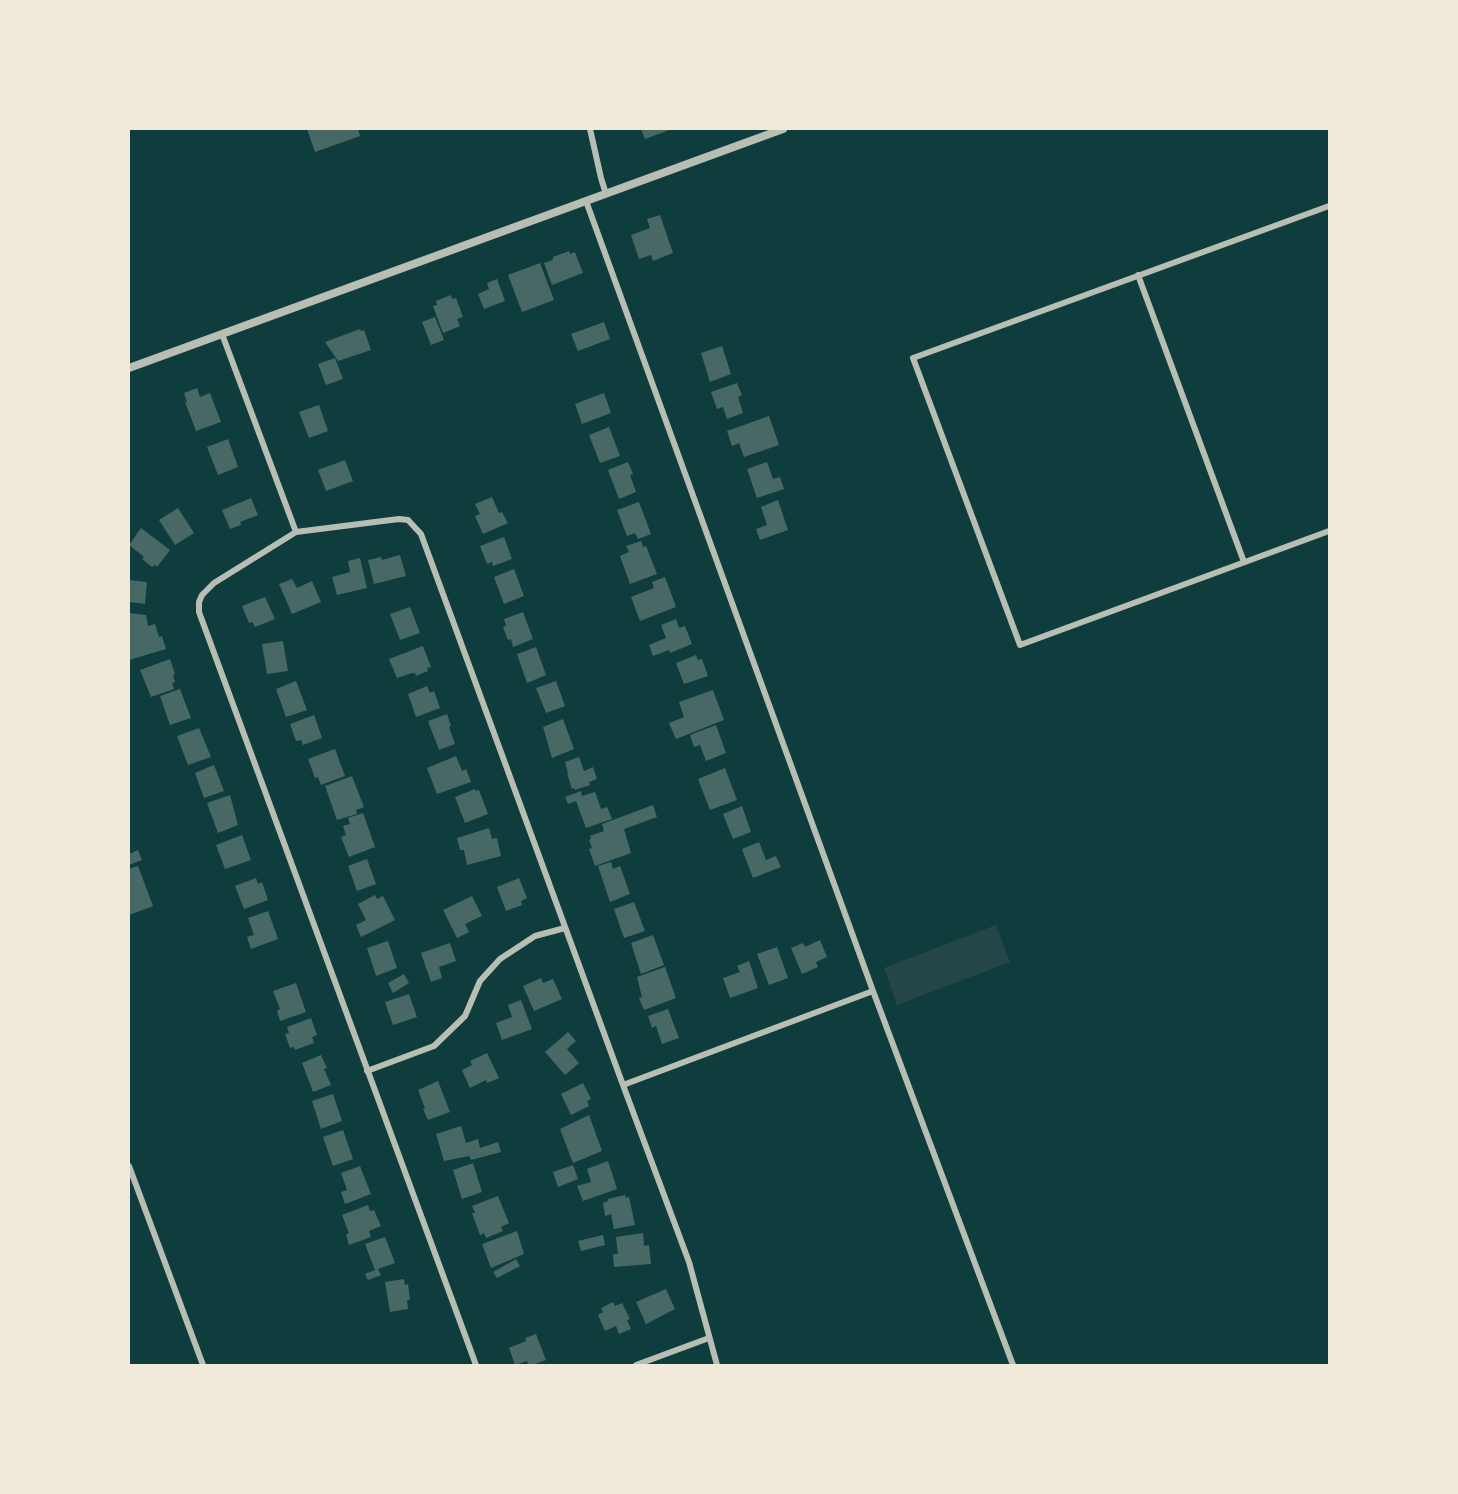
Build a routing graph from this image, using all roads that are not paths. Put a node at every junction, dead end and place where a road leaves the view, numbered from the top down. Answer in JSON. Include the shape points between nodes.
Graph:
{"nodes":[{"id":1,"x":590,"y":129,"type":"edge"},
{"id":2,"x":783,"y":129,"type":"edge"},
{"id":3,"x":606,"y":194,"type":"junction"},
{"id":4,"x":586,"y":201,"type":"junction"},
{"id":5,"x":1329,"y":206,"type":"edge"},
{"id":6,"x":1137,"y":275,"type":"junction"},
{"id":7,"x":222,"y":334,"type":"junction"},
{"id":8,"x":129,"y":368,"type":"edge"},
{"id":9,"x":1329,"y":531,"type":"edge"},
{"id":10,"x":296,"y":532,"type":"junction"},
{"id":11,"x":1244,"y":562,"type":"junction"},
{"id":12,"x":565,"y":928,"type":"junction"},
{"id":13,"x":873,"y":991,"type":"junction"},
{"id":14,"x":367,"y":1071,"type":"junction"},
{"id":15,"x":622,"y":1085,"type":"junction"},
{"id":16,"x":129,"y":1166,"type":"edge"},
{"id":17,"x":709,"y":1338,"type":"junction"},
{"id":18,"x":203,"y":1365,"type":"edge"},
{"id":19,"x":476,"y":1365,"type":"edge"},
{"id":20,"x":636,"y":1365,"type":"edge"},
{"id":21,"x":717,"y":1365,"type":"edge"},
{"id":22,"x":1013,"y":1365,"type":"edge"}],
"edges":[{"from":1,"to":3,"type":"street"},
{"from":2,"to":3,"type":"street"},
{"from":3,"to":4,"type":"street"},
{"from":4,"to":7,"type":"street"},
{"from":4,"to":13,"type":"street"},
{"from":5,"to":6,"type":"street"},
{"from":6,"to":11,"type":"street"},
{"from":6,"to":11,"type":"street","via":[[913,358],[1020,645]]},
{"from":7,"to":8,"type":"street"},
{"from":7,"to":10,"type":"street"},
{"from":9,"to":11,"type":"street"},
{"from":10,"to":12,"type":"street","via":[[399,519],[408,520],[421,534]]},
{"from":10,"to":14,"type":"street","via":[[214,583],[202,595],[199,612]]},
{"from":12,"to":14,"type":"street","via":[[535,936],[500,959],[480,981],[465,1016],[434,1046]]},
{"from":12,"to":15,"type":"street"},
{"from":13,"to":15,"type":"street"},
{"from":13,"to":22,"type":"street"},
{"from":14,"to":19,"type":"street"},
{"from":15,"to":17,"type":"street","via":[[689,1262]]},
{"from":16,"to":18,"type":"street"},
{"from":17,"to":20,"type":"street"},
{"from":17,"to":21,"type":"street"}]}
